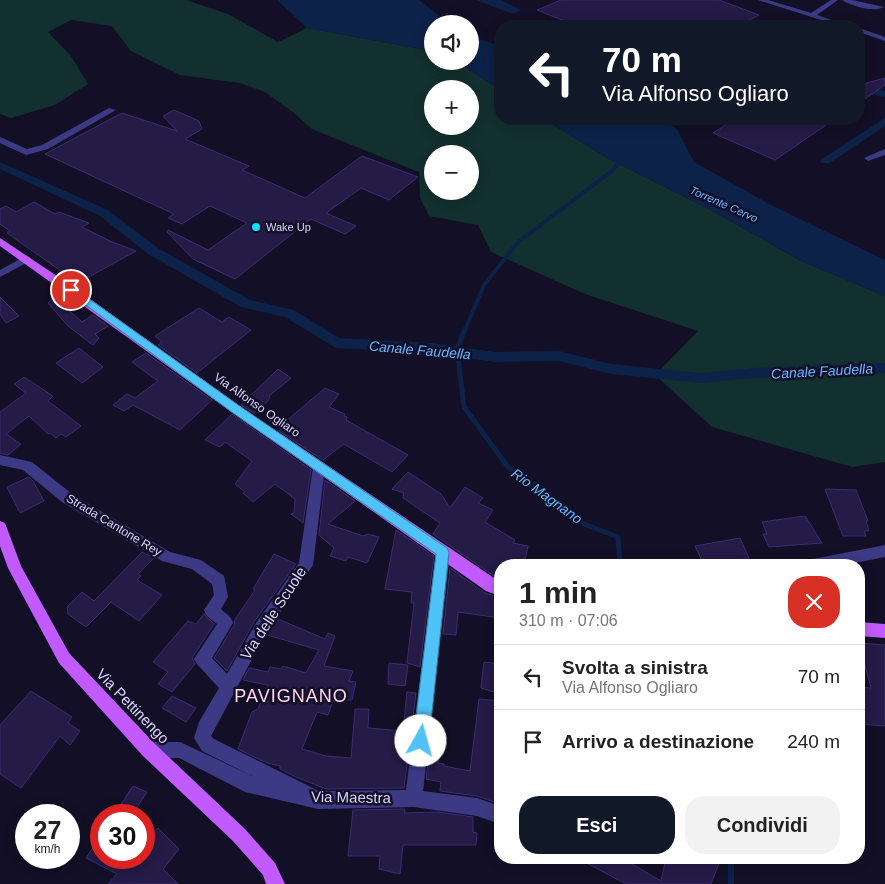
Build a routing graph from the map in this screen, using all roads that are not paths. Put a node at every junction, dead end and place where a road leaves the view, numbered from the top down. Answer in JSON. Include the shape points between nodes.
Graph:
{"nodes":[{"id":1,"x":762,"y":0,"type":"edge"},
{"id":2,"x":835,"y":0,"type":"edge"},
{"id":3,"x":845,"y":0,"type":"edge"},
{"id":4,"x":881,"y":7,"type":"dead end"},
{"id":5,"x":812,"y":15,"type":"junction"},
{"id":6,"x":827,"y":20,"type":"edge"},
{"id":7,"x":865,"y":32,"type":"edge"},
{"id":8,"x":885,"y":39,"type":"edge"},
{"id":9,"x":112,"y":110,"type":"dead end"},
{"id":10,"x":0,"y":140,"type":"edge"},
{"id":11,"x":885,"y":152,"type":"edge"},
{"id":12,"x":868,"y":158,"type":"dead end"},
{"id":13,"x":0,"y":241,"type":"edge"},
{"id":14,"x":26,"y":259,"type":"junction"},
{"id":15,"x":0,"y":274,"type":"edge"},
{"id":16,"x":0,"y":460,"type":"edge"},
{"id":17,"x":319,"y":467,"type":"junction"},
{"id":18,"x":0,"y":528,"type":"edge"},
{"id":19,"x":885,"y":551,"type":"edge"},
{"id":20,"x":443,"y":552,"type":"junction"},
{"id":21,"x":844,"y":559,"type":"edge"},
{"id":22,"x":494,"y":587,"type":"edge"},
{"id":23,"x":865,"y":629,"type":"edge"},
{"id":24,"x":885,"y":631,"type":"edge"},
{"id":25,"x":228,"y":687,"type":"junction"},
{"id":26,"x":149,"y":750,"type":"junction"},
{"id":27,"x":414,"y":798,"type":"junction"},
{"id":28,"x":318,"y":800,"type":"junction"},
{"id":29,"x":494,"y":814,"type":"edge"},
{"id":30,"x":276,"y":884,"type":"edge"}],
"edges":[{"from":1,"to":5,"type":"street"},
{"from":2,"to":5,"type":"street"},
{"from":3,"to":4,"type":"street"},
{"from":5,"to":6,"type":"street"},
{"from":7,"to":8,"type":"street"},
{"from":9,"to":10,"type":"street","via":[[45,147],[26,152]]},
{"from":11,"to":12,"type":"street"},
{"from":13,"to":14,"type":"main road","name":"Via Alfonso Ogliaro"},
{"from":14,"to":15,"type":"street"},
{"from":14,"to":17,"type":"main road","name":"Via Alfonso Ogliaro"},
{"from":16,"to":25,"type":"street","name":"Strada Cantone Rey","via":[[27,466],[75,502],[167,557],[196,564],[219,581],[221,597],[211,610],[226,622],[202,659]]},
{"from":17,"to":20,"type":"main road","name":"Via Alfonso Ogliaro"},
{"from":17,"to":25,"type":"street","name":"Via delle Scuole","via":[[306,565],[261,628]]},
{"from":18,"to":26,"type":"main road","name":"Via Pettinengo","via":[[16,568],[64,658]]},
{"from":19,"to":21,"type":"street"},
{"from":20,"to":22,"type":"main road","name":"Via Alfonso Ogliaro"},
{"from":20,"to":27,"type":"street"},
{"from":23,"to":24,"type":"main road"},
{"from":25,"to":28,"type":"street","name":"Via delle Scuole","via":[[202,738],[208,745]]},
{"from":26,"to":28,"type":"street","name":"Via Maestra","via":[[180,750],[245,783]]},
{"from":26,"to":30,"type":"main road","name":"Via Pettinengo","via":[[239,835],[269,869]]},
{"from":27,"to":28,"type":"street","name":"Via Maestra"},
{"from":27,"to":29,"type":"street","name":"Via Maestra","via":[[477,807]]}]}
